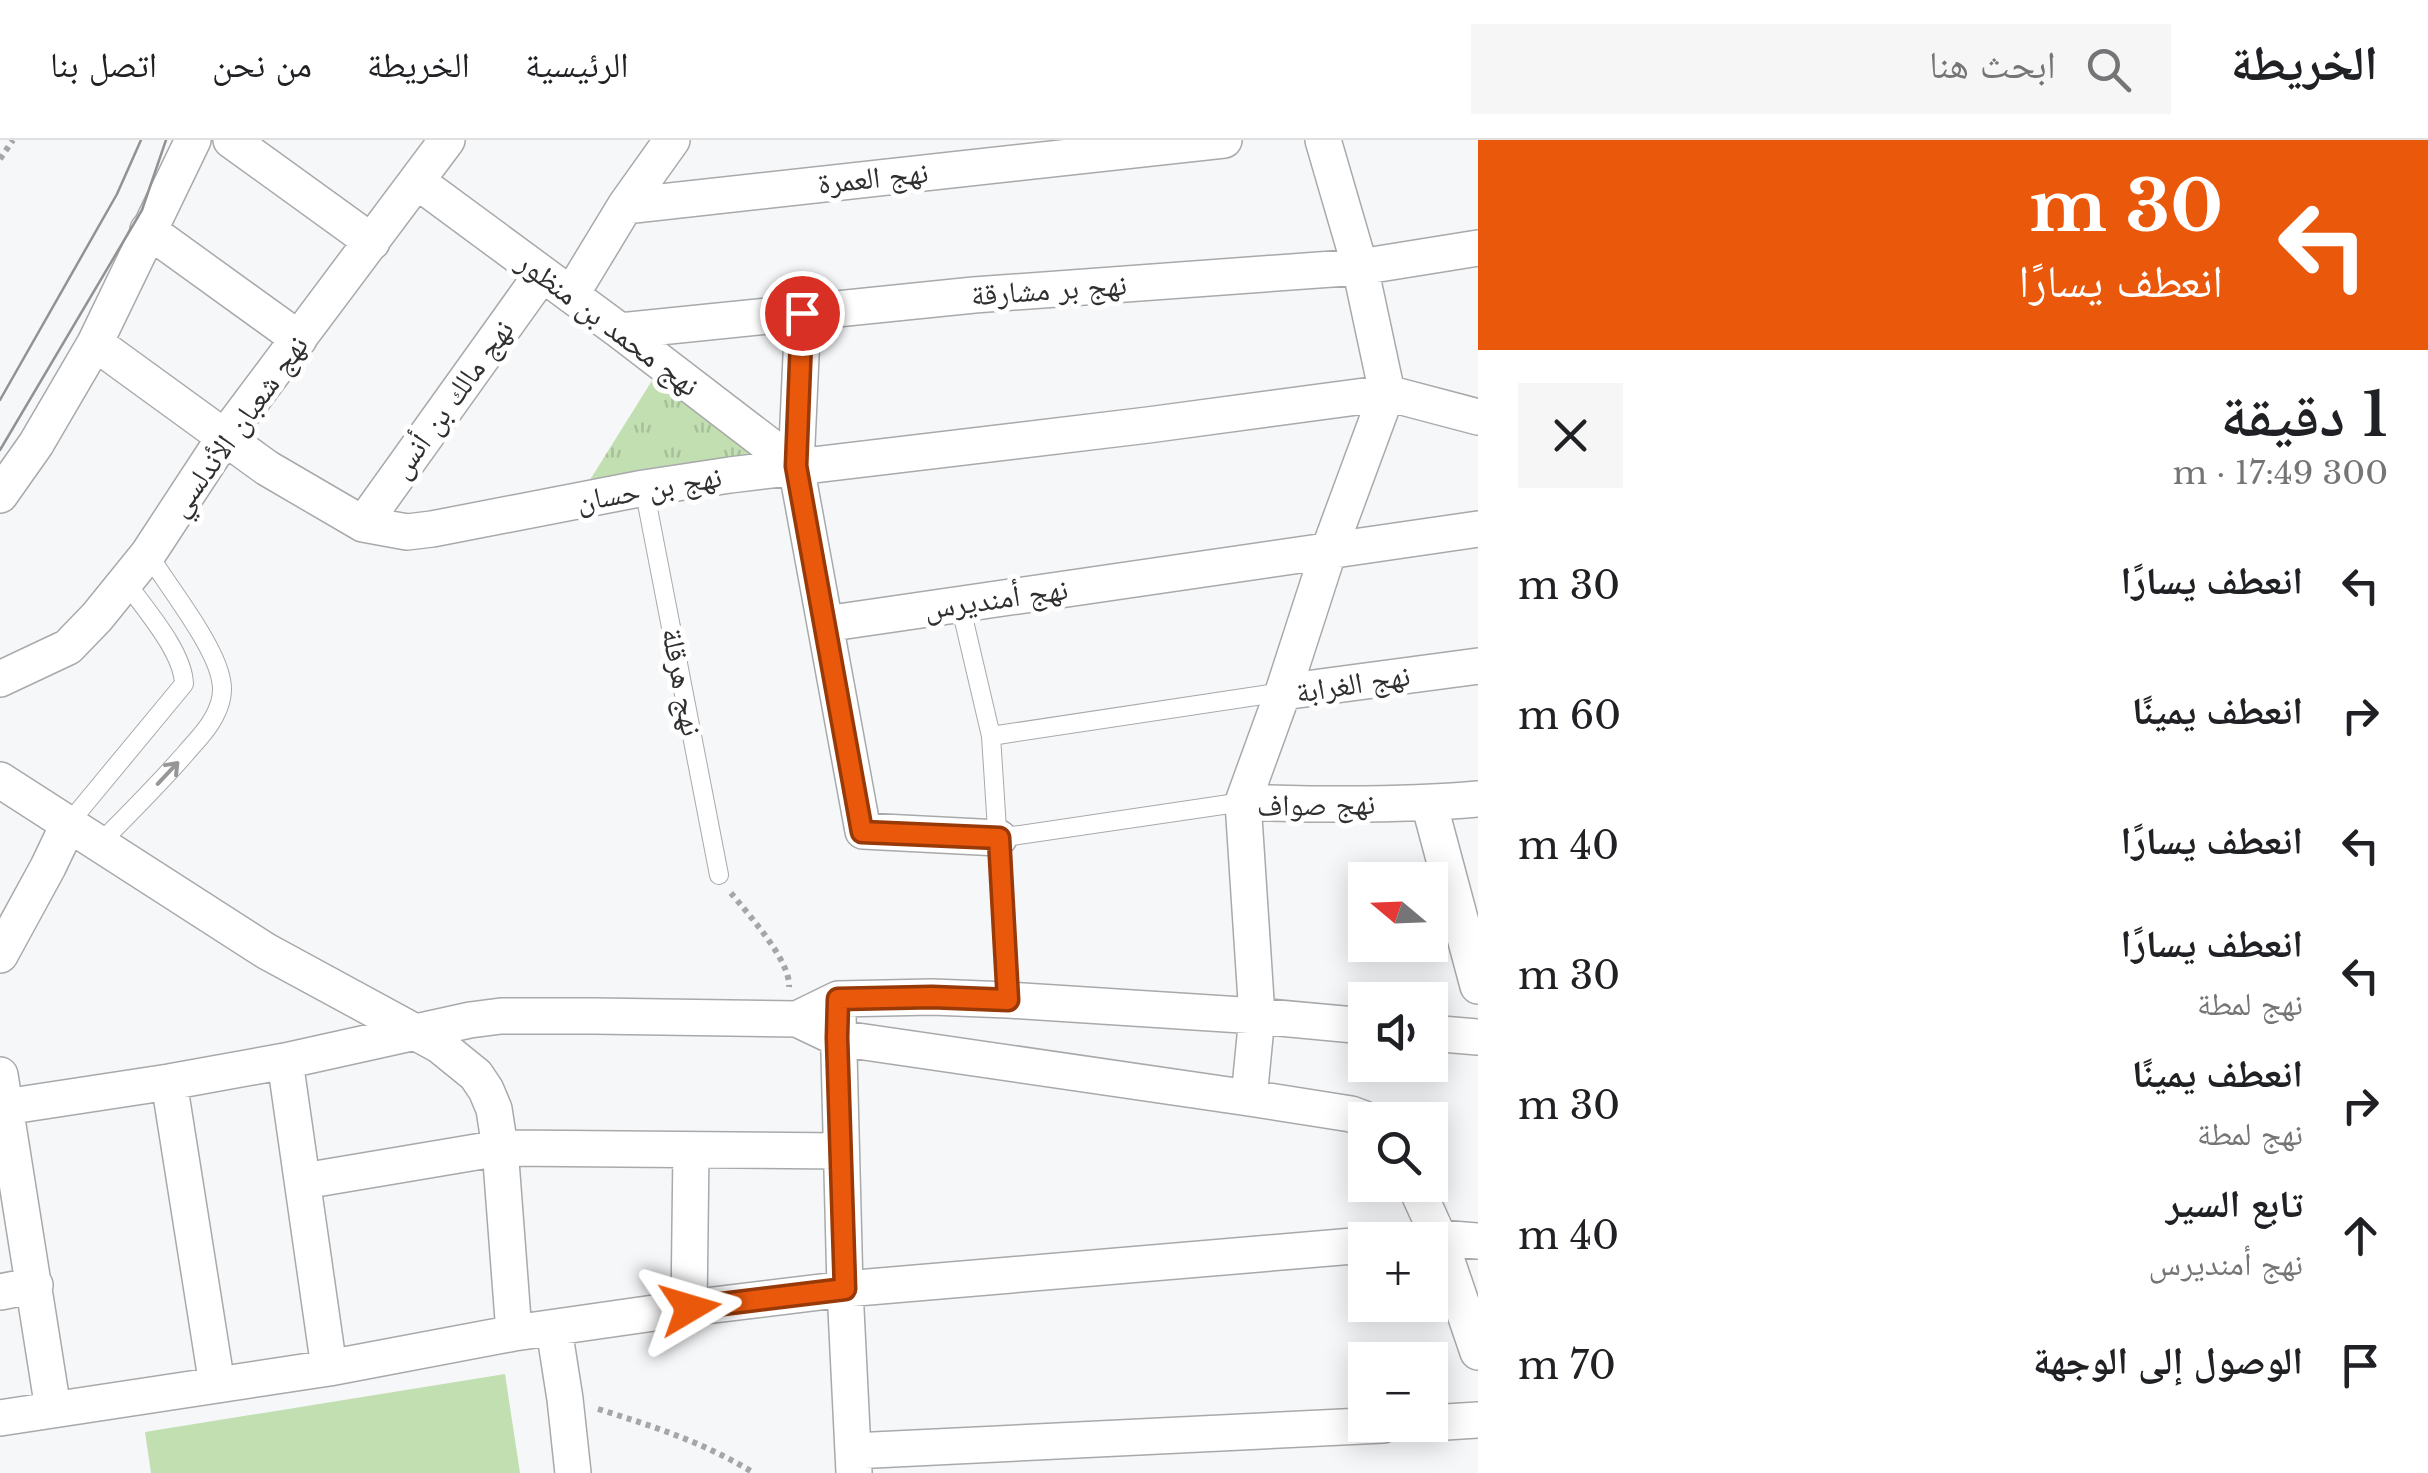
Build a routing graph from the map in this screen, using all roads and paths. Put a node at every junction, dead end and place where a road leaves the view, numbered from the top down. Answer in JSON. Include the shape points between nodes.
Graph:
{"nodes":[{"id":1,"x":13,"y":140,"type":"edge"},
{"id":2,"x":193,"y":140,"type":"edge"},
{"id":3,"x":231,"y":140,"type":"edge"},
{"id":4,"x":447,"y":140,"type":"edge"},
{"id":5,"x":672,"y":140,"type":"edge"},
{"id":6,"x":1224,"y":140,"type":"edge"},
{"id":7,"x":1323,"y":140,"type":"edge"},
{"id":8,"x":0,"y":159,"type":"edge"},
{"id":9,"x":418,"y":182,"type":"junction"},
{"id":10,"x":625,"y":206,"type":"junction"},
{"id":11,"x":148,"y":230,"type":"junction"},
{"id":12,"x":372,"y":242,"type":"junction"},
{"id":13,"x":1478,"y":248,"type":"edge"},
{"id":14,"x":1360,"y":267,"type":"junction"},
{"id":15,"x":542,"y":274,"type":"junction"},
{"id":16,"x":571,"y":295,"type":"junction"},
{"id":17,"x":802,"y":313,"type":"junction"},
{"id":18,"x":620,"y":331,"type":"junction"},
{"id":19,"x":298,"y":340,"type":"junction"},
{"id":20,"x":95,"y":343,"type":"junction"},
{"id":21,"x":1388,"y":393,"type":"junction"},
{"id":22,"x":1478,"y":418,"type":"edge"},
{"id":23,"x":224,"y":438,"type":"junction"},
{"id":24,"x":796,"y":466,"type":"junction"},
{"id":25,"x":644,"y":488,"type":"junction"},
{"id":26,"x":0,"y":495,"type":"edge"},
{"id":27,"x":363,"y":524,"type":"junction"},
{"id":28,"x":1478,"y":529,"type":"edge"},
{"id":29,"x":1329,"y":550,"type":"junction"},
{"id":30,"x":136,"y":568,"type":"junction"},
{"id":31,"x":960,"y":604,"type":"junction"},
{"id":32,"x":825,"y":624,"type":"junction"},
{"id":33,"x":1478,"y":666,"type":"edge"},
{"id":34,"x":0,"y":679,"type":"edge"},
{"id":35,"x":1284,"y":692,"type":"junction"},
{"id":36,"x":992,"y":736,"type":"junction"},
{"id":37,"x":0,"y":780,"type":"edge"},
{"id":38,"x":1478,"y":799,"type":"edge"},
{"id":39,"x":1243,"y":802,"type":"junction"},
{"id":40,"x":1429,"y":803,"type":"junction"},
{"id":41,"x":70,"y":823,"type":"junction"},
{"id":42,"x":999,"y":838,"type":"junction"},
{"id":43,"x":100,"y":843,"type":"junction"},
{"id":44,"x":48,"y":868,"type":"junction"},
{"id":45,"x":719,"y":876,"type":"joint"},
{"id":46,"x":0,"y":955,"type":"edge"},
{"id":47,"x":1478,"y":986,"type":"edge"},
{"id":48,"x":838,"y":999,"type":"junction"},
{"id":49,"x":1008,"y":1000,"type":"junction"},
{"id":50,"x":1257,"y":1016,"type":"junction"},
{"id":51,"x":791,"y":1019,"type":"junction"},
{"id":52,"x":1348,"y":1024,"type":"edge"},
{"id":53,"x":418,"y":1033,"type":"junction"},
{"id":54,"x":1448,"y":1034,"type":"edge"},
{"id":55,"x":1478,"y":1037,"type":"edge"},
{"id":56,"x":837,"y":1038,"type":"junction"},
{"id":57,"x":286,"y":1061,"type":"junction"},
{"id":58,"x":170,"y":1082,"type":"junction"},
{"id":59,"x":2,"y":1090,"type":"edge"},
{"id":60,"x":1249,"y":1098,"type":"junction"},
{"id":61,"x":1348,"y":1114,"type":"edge"},
{"id":62,"x":500,"y":1148,"type":"junction"},
{"id":63,"x":691,"y":1150,"type":"junction"},
{"id":64,"x":842,"y":1150,"type":"junction"},
{"id":65,"x":304,"y":1181,"type":"junction"},
{"id":66,"x":8,"y":1186,"type":"edge"},
{"id":67,"x":1448,"y":1240,"type":"edge"},
{"id":68,"x":1478,"y":1241,"type":"edge"},
{"id":69,"x":1348,"y":1245,"type":"edge"},
{"id":70,"x":1448,"y":1283,"type":"edge"},
{"id":71,"x":17,"y":1288,"type":"edge"},
{"id":72,"x":845,"y":1289,"type":"junction"},
{"id":73,"x":690,"y":1308,"type":"junction"},
{"id":74,"x":554,"y":1329,"type":"junction"},
{"id":75,"x":514,"y":1333,"type":"junction"},
{"id":76,"x":1478,"y":1352,"type":"edge"},
{"id":77,"x":330,"y":1368,"type":"junction"},
{"id":78,"x":216,"y":1385,"type":"junction"},
{"id":79,"x":565,"y":1399,"type":"junction"},
{"id":80,"x":53,"y":1410,"type":"junction"},
{"id":81,"x":0,"y":1418,"type":"edge"},
{"id":82,"x":1478,"y":1420,"type":"edge"},
{"id":83,"x":1448,"y":1422,"type":"edge"},
{"id":84,"x":1348,"y":1427,"type":"edge"},
{"id":85,"x":853,"y":1462,"type":"edge"},
{"id":86,"x":572,"y":1473,"type":"edge"},
{"id":87,"x":754,"y":1473,"type":"edge"}],
"edges":[{"from":1,"to":8,"type":"path"},
{"from":2,"to":11,"type":"street"},
{"from":3,"to":12,"type":"street"},
{"from":4,"to":9,"type":"street","name":"نهج شعبان الأندلسي"},
{"from":5,"to":10,"type":"street"},
{"from":6,"to":10,"type":"street","name":"نهج العمرة"},
{"from":7,"to":14,"type":"street"},
{"from":9,"to":12,"type":"street","name":"نهج شعبان الأندلسي"},
{"from":9,"to":15,"type":"street","name":"نهج محمد بن منظور"},
{"from":10,"to":16,"type":"street"},
{"from":11,"to":19,"type":"street"},
{"from":11,"to":20,"type":"street"},
{"from":12,"to":19,"type":"street","name":"نهج شعبان الأندلسي"},
{"from":13,"to":14,"type":"street","name":"نهج بر مشارقة"},
{"from":14,"to":17,"type":"street","name":"نهج بر مشارقة"},
{"from":14,"to":21,"type":"street"},
{"from":15,"to":16,"type":"street","name":"نهج محمد بن منظور"},
{"from":15,"to":27,"type":"street","name":"نهج مالك بن أنس"},
{"from":16,"to":18,"type":"street","name":"نهج محمد بن منظور"},
{"from":17,"to":18,"type":"street","name":"نهج بر مشارقة"},
{"from":17,"to":24,"type":"street"},
{"from":18,"to":24,"type":"street","name":"نهج محمد بن منظور"},
{"from":19,"to":23,"type":"street","name":"نهج شعبان الأندلسي"},
{"from":20,"to":23,"type":"street","name":"نهج بن حسان"},
{"from":20,"to":26,"type":"street"},
{"from":21,"to":22,"type":"street","name":"نهج بن حسان"},
{"from":21,"to":24,"type":"street","name":"نهج بن حسان"},
{"from":21,"to":29,"type":"street"},
{"from":23,"to":27,"type":"street","name":"نهج بن حسان"},
{"from":23,"to":30,"type":"street","name":"نهج شعبان الأندلسي"},
{"from":24,"to":25,"type":"street","name":"نهج بن حسان"},
{"from":24,"to":32,"type":"street"},
{"from":25,"to":27,"type":"street","name":"نهج بن حسان","via":[[432,529]]},
{"from":25,"to":45,"type":"lane","name":"نهج هرقلة"},
{"from":28,"to":29,"type":"street","name":"نهج أمنديرس"},
{"from":29,"to":31,"type":"street","name":"نهج أمنديرس"},
{"from":29,"to":35,"type":"street"},
{"from":30,"to":34,"type":"street","name":"نهج شعبان الأندلسي","via":[[68,647]]},
{"from":30,"to":41,"type":"lane","via":[[184,684]]},
{"from":43,"to":30,"type":"lane","one_way":true,"via":[[212,721],[223,686],[207,645]]},
{"from":31,"to":32,"type":"street","name":"نهج أمنديرس"},
{"from":31,"to":36,"type":"lane"},
{"from":32,"to":42,"type":"street","via":[[862,832]]},
{"from":33,"to":35,"type":"street","name":"نهج الغرابة"},
{"from":35,"to":36,"type":"lane"},
{"from":35,"to":39,"type":"street","name":"نهج الغرابة"},
{"from":36,"to":42,"type":"lane"},
{"from":37,"to":41,"type":"street"},
{"from":38,"to":40,"type":"street","name":"نهج صواف"},
{"from":39,"to":40,"type":"street","name":"نهج صواف"},
{"from":39,"to":42,"type":"lane"},
{"from":39,"to":50,"type":"street","name":"نهج صواف"},
{"from":40,"to":47,"type":"street"},
{"from":41,"to":43,"type":"street"},
{"from":41,"to":44,"type":"street"},
{"from":42,"to":49,"type":"lane"},
{"from":43,"to":44,"type":"street"},
{"from":43,"to":53,"type":"street","via":[[266,951]]},
{"from":44,"to":46,"type":"street"},
{"from":45,"to":51,"type":"path","via":[[788,972]]},
{"from":48,"to":49,"type":"street"},
{"from":48,"to":51,"type":"street"},
{"from":48,"to":56,"type":"street"},
{"from":49,"to":50,"type":"street"},
{"from":50,"to":52,"type":"street"},
{"from":50,"to":60,"type":"street","name":"نهج صواف"},
{"from":51,"to":53,"type":"street","via":[[501,1016]]},
{"from":51,"to":56,"type":"street"},
{"from":53,"to":57,"type":"street"},
{"from":53,"to":62,"type":"street","via":[[476,1075],[494,1109]]},
{"from":54,"to":55,"type":"street"},
{"from":56,"to":60,"type":"street"},
{"from":56,"to":64,"type":"street"},
{"from":57,"to":58,"type":"street"},
{"from":57,"to":65,"type":"street"},
{"from":58,"to":59,"type":"street"},
{"from":58,"to":78,"type":"street"},
{"from":59,"to":66,"type":"street"},
{"from":60,"to":61,"type":"street"},
{"from":62,"to":63,"type":"street"},
{"from":62,"to":65,"type":"street"},
{"from":62,"to":75,"type":"street"},
{"from":63,"to":64,"type":"street"},
{"from":63,"to":73,"type":"street"},
{"from":64,"to":72,"type":"street"},
{"from":65,"to":77,"type":"street"},
{"from":66,"to":71,"type":"street"},
{"from":67,"to":68,"type":"street"},
{"from":69,"to":72,"type":"street"},
{"from":70,"to":76,"type":"street"},
{"from":71,"to":80,"type":"street"},
{"from":72,"to":73,"type":"street"},
{"from":72,"to":85,"type":"street"},
{"from":73,"to":74,"type":"street"},
{"from":74,"to":75,"type":"street"},
{"from":74,"to":79,"type":"street"},
{"from":75,"to":77,"type":"street"},
{"from":77,"to":78,"type":"street"},
{"from":78,"to":80,"type":"street"},
{"from":79,"to":86,"type":"street"},
{"from":79,"to":87,"type":"path","via":[[677,1434]]},
{"from":80,"to":81,"type":"street"},
{"from":82,"to":83,"type":"street"},
{"from":84,"to":85,"type":"street"}]}
